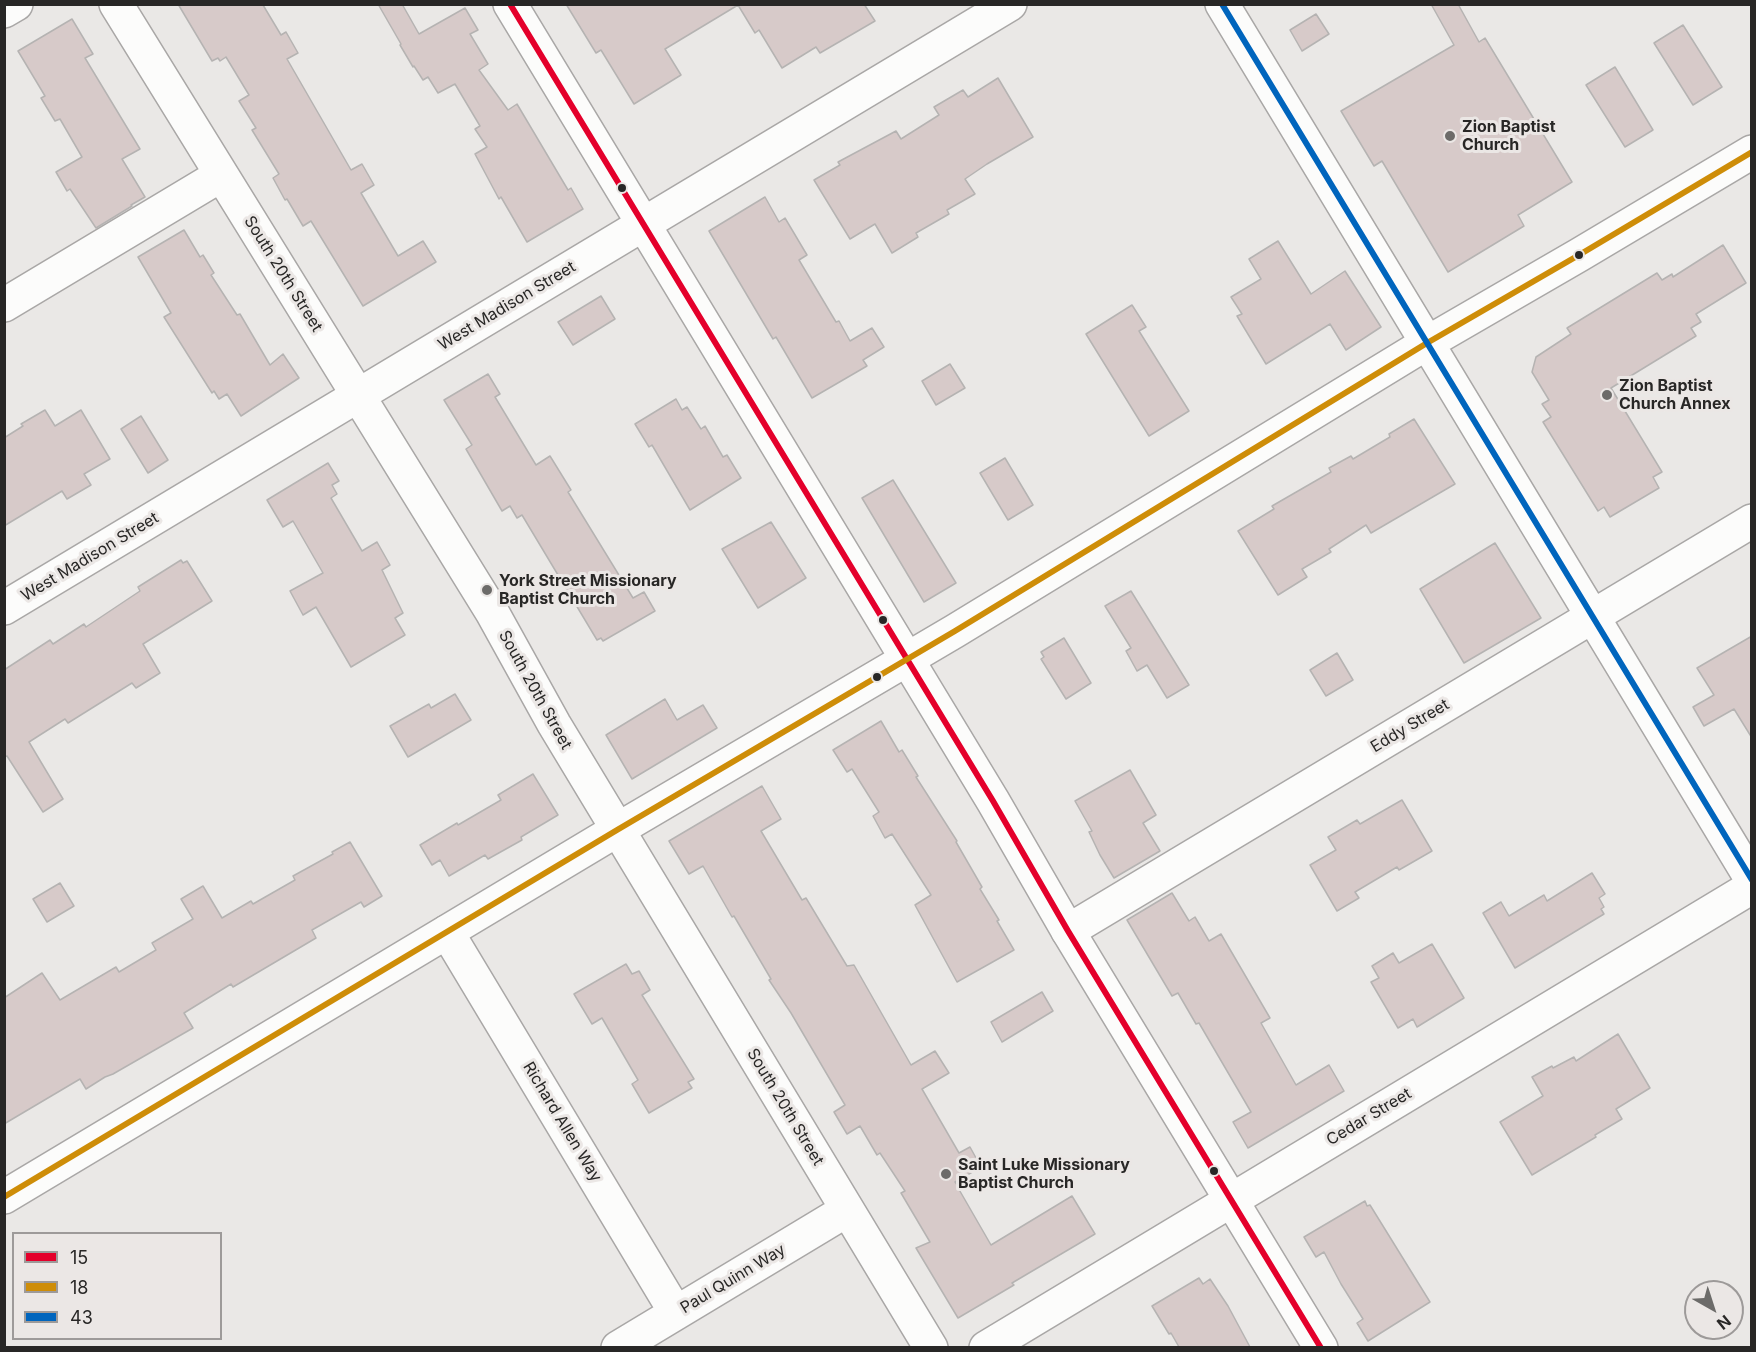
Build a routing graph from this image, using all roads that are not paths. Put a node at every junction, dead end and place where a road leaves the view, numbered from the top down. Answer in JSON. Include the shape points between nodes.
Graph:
{"nodes":[{"id":1,"x":16,"y":4,"type":"edge"},
{"id":2,"x":116,"y":4,"type":"edge"},
{"id":3,"x":510,"y":4,"type":"edge"},
{"id":4,"x":1010,"y":4,"type":"edge"},
{"id":5,"x":1222,"y":4,"type":"edge"},
{"id":6,"x":4,"y":11,"type":"edge"},
{"id":7,"x":1752,"y":152,"type":"edge"},
{"id":8,"x":221,"y":175,"type":"junction"},
{"id":9,"x":643,"y":225,"type":"junction"},
{"id":10,"x":4,"y":305,"type":"edge"},
{"id":11,"x":1427,"y":343,"type":"junction"},
{"id":12,"x":359,"y":395,"type":"junction"},
{"id":13,"x":1752,"y":521,"type":"edge"},
{"id":14,"x":4,"y":608,"type":"edge"},
{"id":15,"x":1592,"y":617,"type":"junction"},
{"id":16,"x":906,"y":659,"type":"junction"},
{"id":17,"x":617,"y":830,"type":"junction"},
{"id":18,"x":1752,"y":880,"type":"edge"},
{"id":19,"x":1752,"y":887,"type":"edge"},
{"id":20,"x":1068,"y":931,"type":"junction"},
{"id":21,"x":447,"y":932,"type":"junction"},
{"id":22,"x":4,"y":1197,"type":"edge"},
{"id":23,"x":1232,"y":1199,"type":"junction"},
{"id":24,"x":847,"y":1210,"type":"junction"},
{"id":25,"x":676,"y":1313,"type":"junction"},
{"id":26,"x":618,"y":1347,"type":"edge"},
{"id":27,"x":931,"y":1347,"type":"edge"},
{"id":28,"x":986,"y":1347,"type":"edge"},
{"id":29,"x":1322,"y":1347,"type":"edge"}],
"edges":[{"from":1,"to":6,"type":"street"},
{"from":2,"to":8,"type":"street","name":"South 20th Street"},
{"from":3,"to":9,"type":"street"},
{"from":4,"to":9,"type":"street","name":"West Madison Street"},
{"from":5,"to":11,"type":"street"},
{"from":7,"to":11,"type":"street"},
{"from":8,"to":10,"type":"street"},
{"from":8,"to":12,"type":"street","name":"South 20th Street"},
{"from":9,"to":12,"type":"street","name":"West Madison Street"},
{"from":9,"to":16,"type":"street"},
{"from":11,"to":15,"type":"street"},
{"from":11,"to":16,"type":"street"},
{"from":12,"to":14,"type":"street","name":"West Madison Street"},
{"from":12,"to":17,"type":"street","name":"South 20th Street","via":[[492,612]]},
{"from":13,"to":15,"type":"street","name":"Eddy Street"},
{"from":15,"to":18,"type":"street"},
{"from":15,"to":20,"type":"street","name":"Eddy Street"},
{"from":16,"to":17,"type":"street"},
{"from":16,"to":20,"type":"street"},
{"from":17,"to":21,"type":"street"},
{"from":17,"to":24,"type":"street","name":"South 20th Street"},
{"from":19,"to":23,"type":"street","name":"Cedar Street"},
{"from":20,"to":23,"type":"street"},
{"from":21,"to":22,"type":"street"},
{"from":21,"to":25,"type":"street","name":"Richard Allen Way"},
{"from":23,"to":28,"type":"street","name":"Cedar Street"},
{"from":23,"to":29,"type":"street"},
{"from":24,"to":25,"type":"street","name":"Paul Quinn Way"},
{"from":24,"to":27,"type":"street","name":"South 20th Street"},
{"from":25,"to":26,"type":"street","name":"Paul Quinn Way"}]}
